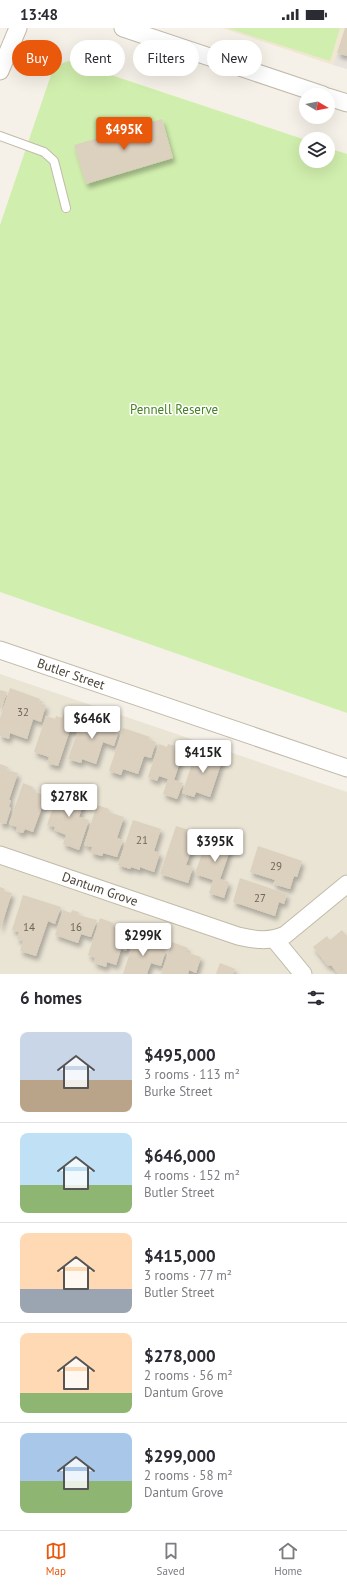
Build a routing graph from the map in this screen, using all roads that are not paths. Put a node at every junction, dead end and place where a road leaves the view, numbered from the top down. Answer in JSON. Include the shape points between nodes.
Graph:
{"nodes":[{"id":1,"x":18,"y":28,"type":"edge"},
{"id":2,"x":123,"y":28,"type":"edge"},
{"id":3,"x":0,"y":71,"type":"edge"},
{"id":4,"x":302,"y":88,"type":"edge"},
{"id":5,"x":335,"y":99,"type":"edge"},
{"id":6,"x":347,"y":103,"type":"edge"},
{"id":7,"x":0,"y":136,"type":"edge"},
{"id":8,"x":66,"y":208,"type":"dead end"},
{"id":9,"x":0,"y":650,"type":"edge"},
{"id":10,"x":347,"y":768,"type":"edge"},
{"id":11,"x":0,"y":855,"type":"edge"},
{"id":12,"x":347,"y":884,"type":"edge"},
{"id":13,"x":275,"y":940,"type":"junction"},
{"id":14,"x":303,"y":974,"type":"edge"}],
"edges":[{"from":1,"to":3,"type":"street"},
{"from":2,"to":4,"type":"street"},
{"from":5,"to":6,"type":"street"},
{"from":7,"to":8,"type":"lane","via":[[44,152],[54,161]]},
{"from":9,"to":10,"type":"street","name":"Butler Street"},
{"from":11,"to":13,"type":"street","name":"Dantum Grove","via":[[238,936],[256,940]]},
{"from":12,"to":13,"type":"street","via":[[285,935]]},
{"from":13,"to":14,"type":"street"}]}
